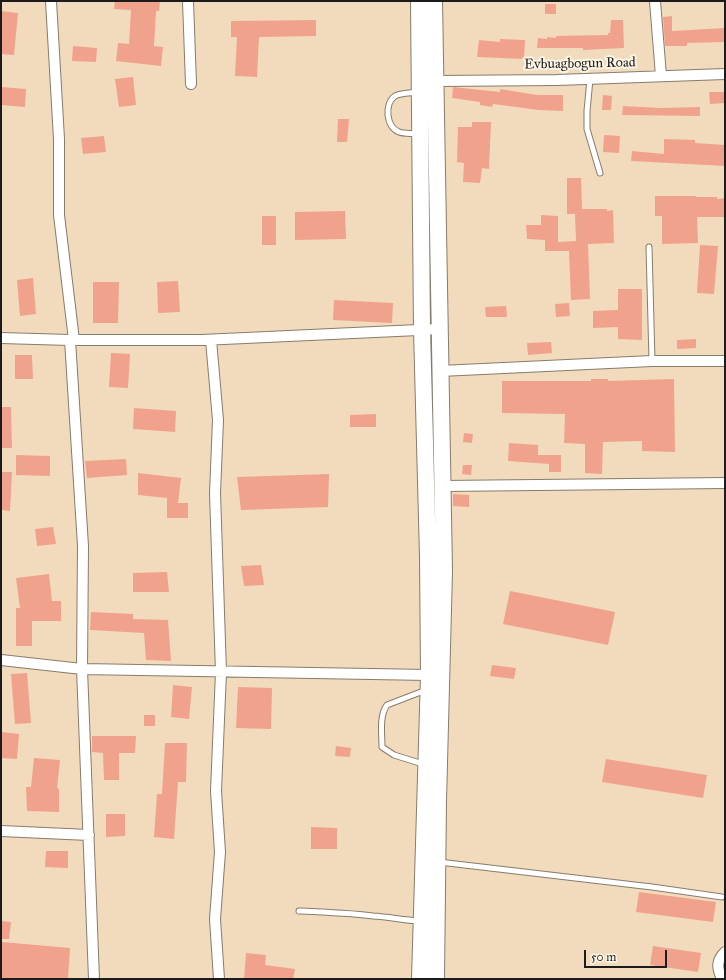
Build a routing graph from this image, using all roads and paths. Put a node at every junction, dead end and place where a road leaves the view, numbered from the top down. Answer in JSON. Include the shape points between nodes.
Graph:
{"nodes":[{"id":1,"x":50,"y":1,"type":"edge"},
{"id":2,"x":188,"y":1,"type":"edge"},
{"id":3,"x":419,"y":1,"type":"edge"},
{"id":4,"x":434,"y":1,"type":"edge"},
{"id":5,"x":655,"y":1,"type":"edge"},
{"id":6,"x":725,"y":74,"type":"edge"},
{"id":7,"x":661,"y":76,"type":"junction"},
{"id":8,"x":590,"y":78,"type":"junction"},
{"id":9,"x":436,"y":81,"type":"junction"},
{"id":10,"x":191,"y":84,"type":"dead end"},
{"id":11,"x":420,"y":92,"type":"junction"},
{"id":12,"x":420,"y":134,"type":"junction"},
{"id":13,"x":600,"y":174,"type":"dead end"},
{"id":14,"x":649,"y":247,"type":"dead end"},
{"id":15,"x":440,"y":329,"type":"junction"},
{"id":16,"x":422,"y":330,"type":"junction"},
{"id":17,"x":1,"y":338,"type":"edge"},
{"id":18,"x":72,"y":340,"type":"junction"},
{"id":19,"x":211,"y":340,"type":"junction"},
{"id":20,"x":652,"y":361,"type":"junction"},
{"id":21,"x":725,"y":361,"type":"edge"},
{"id":22,"x":440,"y":371,"type":"junction"},
{"id":23,"x":725,"y":483,"type":"edge"},
{"id":24,"x":443,"y":486,"type":"junction"},
{"id":25,"x":1,"y":660,"type":"edge"},
{"id":26,"x":82,"y":669,"type":"junction"},
{"id":27,"x":221,"y":672,"type":"junction"},
{"id":28,"x":429,"y":682,"type":"junction"},
{"id":29,"x":426,"y":765,"type":"junction"},
{"id":30,"x":1,"y":831,"type":"edge"},
{"id":31,"x":88,"y":835,"type":"junction"},
{"id":32,"x":438,"y":862,"type":"junction"},
{"id":33,"x":722,"y":897,"type":"dead end"},
{"id":34,"x":299,"y":911,"type":"dead end"},
{"id":35,"x":421,"y":922,"type":"junction"},
{"id":36,"x":725,"y":952,"type":"edge"},
{"id":37,"x":94,"y":979,"type":"edge"},
{"id":38,"x":218,"y":979,"type":"edge"},
{"id":39,"x":420,"y":979,"type":"edge"},
{"id":40,"x":436,"y":979,"type":"edge"},
{"id":41,"x":722,"y":979,"type":"edge"}],
"edges":[{"from":1,"to":18,"type":"street","via":[[59,139],[59,215]]},
{"from":2,"to":10,"type":"street"},
{"from":3,"to":11,"type":"highway"},
{"from":4,"to":9,"type":"highway"},
{"from":5,"to":7,"type":"street"},
{"from":6,"to":7,"type":"street","name":"Evbuagbogun Road"},
{"from":7,"to":8,"type":"street","name":"Evbuagbogun Road"},
{"from":8,"to":9,"type":"street","name":"Evbuagbogun Road"},
{"from":8,"to":13,"type":"lane","via":[[588,129]]},
{"from":9,"to":15,"type":"highway"},
{"from":11,"to":12,"type":"highway"},
{"from":11,"to":12,"type":"lane","via":[[396,96],[391,101],[388,112],[391,125],[399,132]]},
{"from":12,"to":16,"type":"highway"},
{"from":14,"to":20,"type":"lane"},
{"from":15,"to":16,"type":"street"},
{"from":15,"to":22,"type":"highway"},
{"from":16,"to":19,"type":"street"},
{"from":16,"to":28,"type":"highway"},
{"from":17,"to":18,"type":"street"},
{"from":18,"to":19,"type":"street"},
{"from":18,"to":26,"type":"street","via":[[83,546]]},
{"from":19,"to":27,"type":"street","via":[[218,420],[215,493]]},
{"from":20,"to":21,"type":"street"},
{"from":20,"to":22,"type":"street"},
{"from":22,"to":24,"type":"highway"},
{"from":23,"to":24,"type":"street"},
{"from":24,"to":32,"type":"highway","via":[[444,571]]},
{"from":25,"to":26,"type":"street"},
{"from":26,"to":27,"type":"street"},
{"from":26,"to":31,"type":"street"},
{"from":27,"to":28,"type":"street"},
{"from":27,"to":38,"type":"street","via":[[216,791],[220,852],[215,919]]},
{"from":28,"to":29,"type":"highway"},
{"from":28,"to":29,"type":"lane","via":[[387,705],[383,710],[382,727],[382,747],[394,755]]},
{"from":29,"to":35,"type":"highway"},
{"from":30,"to":31,"type":"street"},
{"from":31,"to":37,"type":"street"},
{"from":32,"to":33,"type":"lane"},
{"from":32,"to":40,"type":"highway"},
{"from":34,"to":35,"type":"lane"},
{"from":35,"to":39,"type":"highway"},
{"from":36,"to":41,"type":"street","via":[[720,958],[718,970]]}]}
